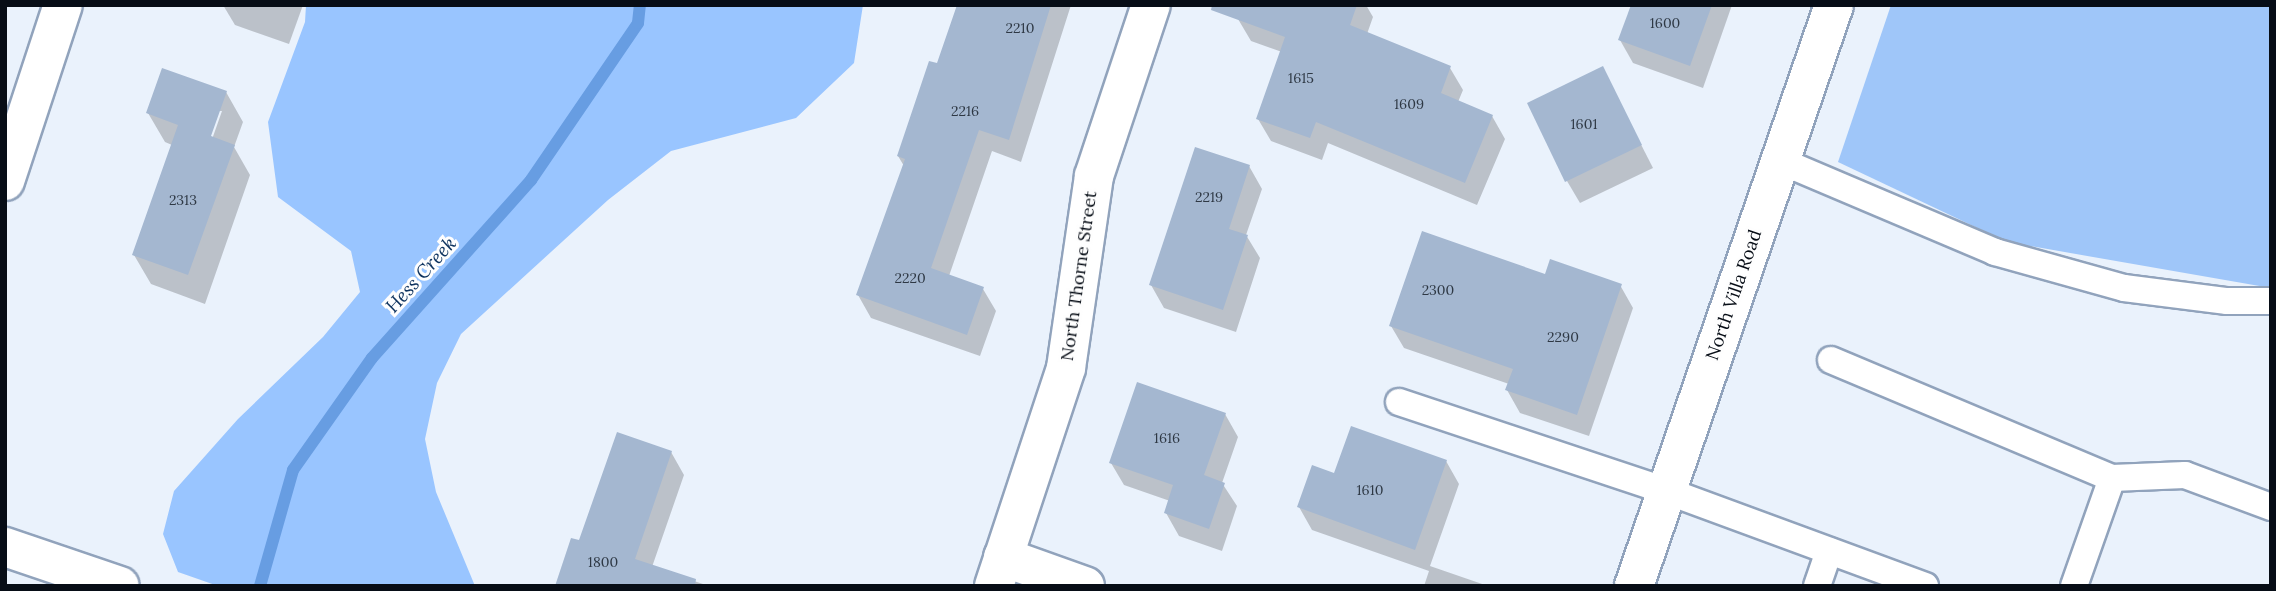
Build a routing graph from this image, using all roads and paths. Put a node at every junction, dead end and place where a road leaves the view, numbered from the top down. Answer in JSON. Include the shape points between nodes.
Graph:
{"nodes":[{"id":1,"x":63,"y":5,"type":"edge"},
{"id":2,"x":1152,"y":5,"type":"edge"},
{"id":3,"x":1834,"y":5,"type":"edge"},
{"id":4,"x":1780,"y":160,"type":"junction"},
{"id":5,"x":5,"y":181,"type":"edge"},
{"id":6,"x":2271,"y":301,"type":"edge"},
{"id":7,"x":1831,"y":360,"type":"dead end"},
{"id":8,"x":1399,"y":402,"type":"dead end"},
{"id":9,"x":2112,"y":478,"type":"junction"},
{"id":10,"x":1667,"y":491,"type":"junction"},
{"id":11,"x":2271,"y":507,"type":"edge"},
{"id":12,"x":5,"y":547,"type":"edge"},
{"id":13,"x":1829,"y":551,"type":"junction"},
{"id":14,"x":998,"y":572,"type":"edge"},
{"id":15,"x":120,"y":586,"type":"edge"},
{"id":16,"x":1085,"y":586,"type":"edge"},
{"id":17,"x":1634,"y":586,"type":"edge"},
{"id":18,"x":1817,"y":586,"type":"edge"},
{"id":19,"x":1925,"y":586,"type":"edge"},
{"id":20,"x":2074,"y":586,"type":"edge"}],
"edges":[{"from":1,"to":5,"type":"street"},
{"from":2,"to":14,"type":"street","name":"North Thorne Street","via":[[1094,176],[1066,368]]},
{"from":3,"to":4,"type":"street","name":"North Villa Road"},
{"from":4,"to":6,"type":"lane","via":[[2008,256],[2124,288]]},
{"from":4,"to":10,"type":"street","name":"North Villa Road"},
{"from":7,"to":9,"type":"lane"},
{"from":8,"to":10,"type":"lane"},
{"from":9,"to":11,"type":"lane","via":[[2185,475]]},
{"from":9,"to":20,"type":"lane"},
{"from":10,"to":13,"type":"lane"},
{"from":10,"to":17,"type":"street","name":"North Villa Road"},
{"from":12,"to":15,"type":"street"},
{"from":13,"to":18,"type":"lane"},
{"from":13,"to":19,"type":"lane"},
{"from":14,"to":16,"type":"street"}]}
